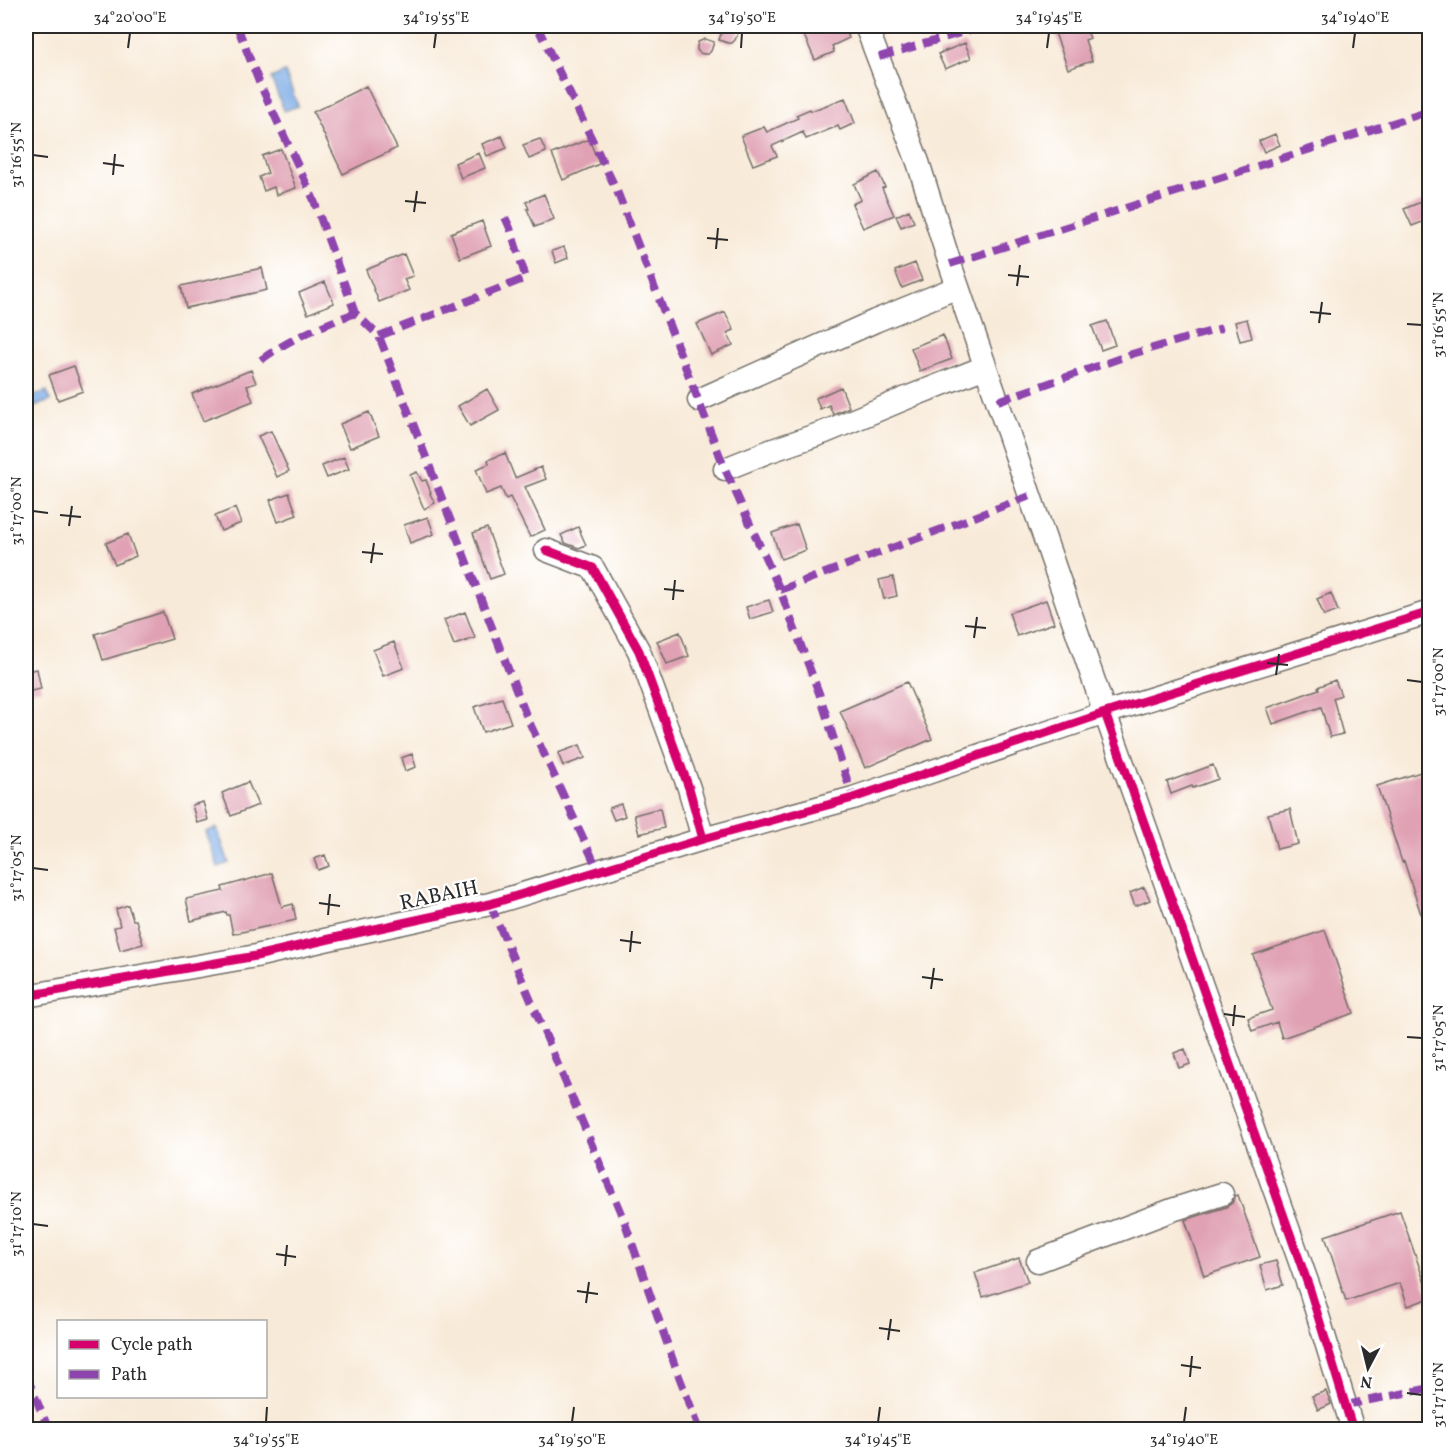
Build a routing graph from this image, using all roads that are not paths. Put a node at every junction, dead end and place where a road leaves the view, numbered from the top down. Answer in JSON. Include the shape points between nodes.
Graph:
{"nodes":[{"id":1,"x":867,"y":26,"type":"edge"},
{"id":2,"x":958,"y":287,"type":"junction"},
{"id":3,"x":986,"y":367,"type":"junction"},
{"id":4,"x":699,"y":400,"type":"dead end"},
{"id":5,"x":725,"y":469,"type":"dead end"},
{"id":6,"x":546,"y":550,"type":"dead end"},
{"id":7,"x":1430,"y":612,"type":"edge"},
{"id":8,"x":1105,"y":713,"type":"junction"},
{"id":9,"x":703,"y":839,"type":"junction"},
{"id":10,"x":26,"y":996,"type":"edge"},
{"id":11,"x":1222,"y":1194,"type":"dead end"},
{"id":12,"x":1038,"y":1261,"type":"dead end"},
{"id":13,"x":1353,"y":1430,"type":"edge"}],
"edges":[{"from":1,"to":2,"type":"street","via":[[918,162]]},
{"from":2,"to":3,"type":"street"},
{"from":2,"to":4,"type":"street"},
{"from":3,"to":5,"type":"street"},
{"from":3,"to":8,"type":"street"},
{"from":6,"to":9,"type":"street","via":[[593,568],[633,640],[690,788]]},
{"from":7,"to":8,"type":"street","name":"RABAIH"},
{"from":8,"to":9,"type":"street","name":"RABAIH","via":[[853,798]]},
{"from":8,"to":13,"type":"street","via":[[1310,1290]]},
{"from":9,"to":10,"type":"street","name":"RABAIH","via":[[490,904],[256,956]]},
{"from":11,"to":12,"type":"street"}]}
